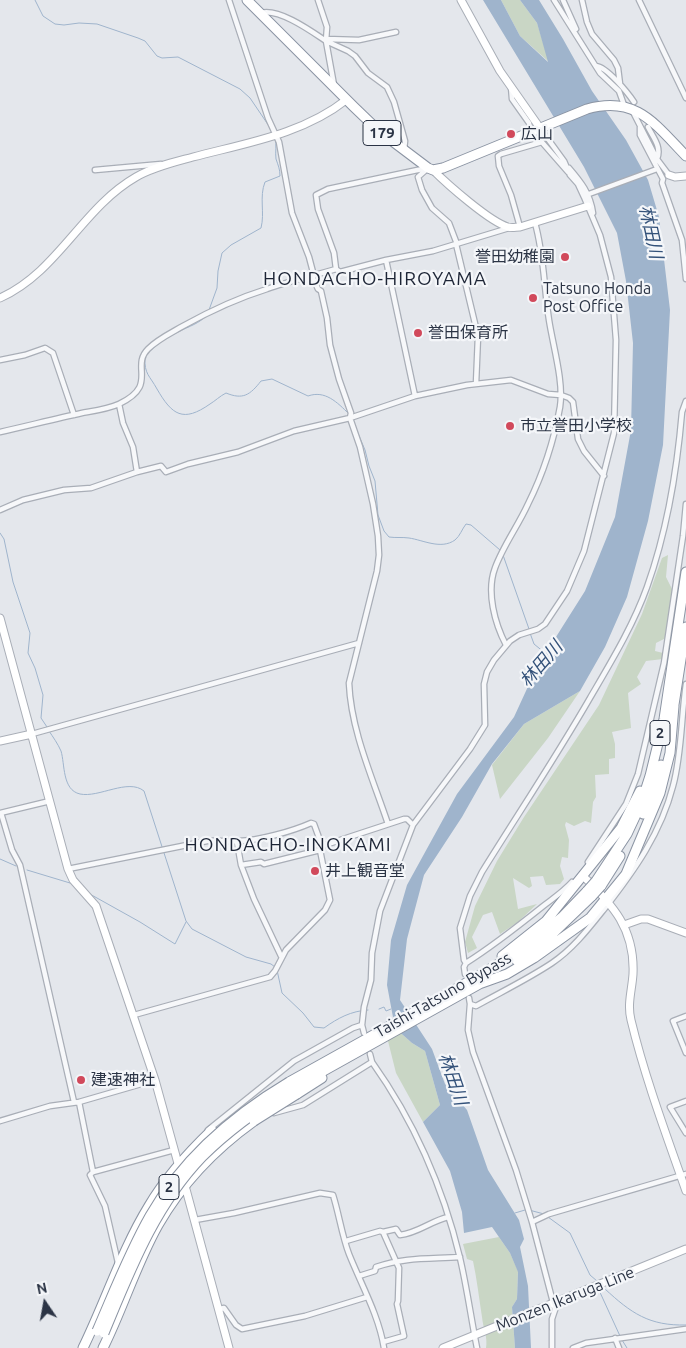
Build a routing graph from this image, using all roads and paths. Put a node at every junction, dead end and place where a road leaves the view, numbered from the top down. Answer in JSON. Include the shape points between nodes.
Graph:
{"nodes":[{"id":1,"x":229,"y":0,"type":"edge"},
{"id":2,"x":247,"y":0,"type":"edge"},
{"id":3,"x":318,"y":0,"type":"edge"},
{"id":4,"x":461,"y":0,"type":"edge"},
{"id":5,"x":554,"y":0,"type":"edge"},
{"id":6,"x":563,"y":0,"type":"edge"},
{"id":7,"x":582,"y":0,"type":"edge"},
{"id":8,"x":639,"y":0,"type":"edge"},
{"id":9,"x":260,"y":14,"type":"junction"},
{"id":10,"x":396,"y":32,"type":"dead end"},
{"id":11,"x":579,"y":37,"type":"junction"},
{"id":12,"x":326,"y":40,"type":"junction"},
{"id":13,"x":596,"y":66,"type":"junction"},
{"id":14,"x":620,"y":84,"type":"junction"},
{"id":15,"x":511,"y":86,"type":"junction"},
{"id":16,"x":333,"y":87,"type":"junction"},
{"id":17,"x":686,"y":98,"type":"edge"},
{"id":18,"x":346,"y":100,"type":"junction"},
{"id":19,"x":626,"y":105,"type":"junction"},
{"id":20,"x":529,"y":123,"type":"tunnel mouth"},
{"id":21,"x":648,"y":126,"type":"dead end"},
{"id":22,"x":540,"y":128,"type":"junction"},
{"id":23,"x":640,"y":128,"type":"junction"},
{"id":24,"x":274,"y":135,"type":"junction"},
{"id":25,"x":404,"y":150,"type":"junction"},
{"id":26,"x":686,"y":156,"type":"edge"},
{"id":27,"x":658,"y":159,"type":"junction"},
{"id":28,"x":172,"y":162,"type":"junction"},
{"id":29,"x":566,"y":165,"type":"junction"},
{"id":30,"x":134,"y":166,"type":"junction"},
{"id":31,"x":431,"y":169,"type":"junction"},
{"id":32,"x":95,"y":170,"type":"dead end"},
{"id":33,"x":655,"y":170,"type":"junction"},
{"id":34,"x":570,"y":175,"type":"junction"},
{"id":35,"x":669,"y":175,"type":"joint"},
{"id":36,"x":137,"y":176,"type":"junction"},
{"id":37,"x":686,"y":176,"type":"edge"},
{"id":38,"x":590,"y":193,"type":"junction"},
{"id":39,"x":588,"y":206,"type":"junction"},
{"id":40,"x":593,"y":216,"type":"junction"},
{"id":41,"x":536,"y":223,"type":"junction"},
{"id":42,"x":520,"y":227,"type":"junction"},
{"id":43,"x":510,"y":228,"type":"junction"},
{"id":44,"x":457,"y":244,"type":"junction"},
{"id":45,"x":386,"y":260,"type":"junction"},
{"id":46,"x":336,"y":269,"type":"junction"},
{"id":47,"x":313,"y":276,"type":"junction"},
{"id":48,"x":686,"y":280,"type":"edge"},
{"id":49,"x":0,"y":298,"type":"edge"},
{"id":50,"x":0,"y":360,"type":"edge"},
{"id":51,"x":476,"y":384,"type":"junction"},
{"id":52,"x":562,"y":395,"type":"junction"},
{"id":53,"x":415,"y":396,"type":"junction"},
{"id":54,"x":686,"y":401,"type":"edge"},
{"id":55,"x":119,"y":404,"type":"junction"},
{"id":56,"x":74,"y":415,"type":"junction"},
{"id":57,"x":350,"y":418,"type":"junction"},
{"id":58,"x":0,"y":432,"type":"edge"},
{"id":59,"x":137,"y":472,"type":"junction"},
{"id":60,"x":604,"y":476,"type":"junction"},
{"id":61,"x":686,"y":504,"type":"edge"},
{"id":62,"x":0,"y":510,"type":"edge"},
{"id":63,"x":686,"y":572,"type":"edge"},
{"id":64,"x":0,"y":618,"type":"edge"},
{"id":65,"x":686,"y":627,"type":"edge"},
{"id":66,"x":358,"y":643,"type":"junction"},
{"id":67,"x":506,"y":645,"type":"junction"},
{"id":68,"x":686,"y":684,"type":"edge"},
{"id":69,"x":679,"y":704,"type":"junction"},
{"id":70,"x":32,"y":734,"type":"junction"},
{"id":71,"x":0,"y":741,"type":"edge"},
{"id":72,"x":638,"y":774,"type":"junction"},
{"id":73,"x":647,"y":776,"type":"junction"},
{"id":74,"x":667,"y":784,"type":"dead end"},
{"id":75,"x":673,"y":786,"type":"junction"},
{"id":76,"x":50,"y":801,"type":"junction"},
{"id":77,"x":0,"y":813,"type":"edge"},
{"id":78,"x":388,"y":824,"type":"junction"},
{"id":79,"x":414,"y":825,"type":"junction"},
{"id":80,"x":236,"y":842,"type":"junction"},
{"id":81,"x":321,"y":848,"type":"junction"},
{"id":82,"x":241,"y":865,"type":"junction"},
{"id":83,"x":68,"y":869,"type":"junction"},
{"id":84,"x":583,"y":876,"type":"junction"},
{"id":85,"x":598,"y":883,"type":"junction"},
{"id":86,"x":590,"y":893,"type":"junction"},
{"id":87,"x":608,"y":901,"type":"junction"},
{"id":88,"x":624,"y":926,"type":"junction"},
{"id":89,"x":686,"y":933,"type":"edge"},
{"id":90,"x":282,"y":956,"type":"junction"},
{"id":91,"x":466,"y":963,"type":"junction"},
{"id":92,"x":466,"y":974,"type":"dead end"},
{"id":93,"x":479,"y":984,"type":"junction"},
{"id":94,"x":454,"y":994,"type":"junction"},
{"id":95,"x":134,"y":1015,"type":"junction"},
{"id":96,"x":686,"y":1016,"type":"edge"},
{"id":97,"x":362,"y":1025,"type":"junction"},
{"id":98,"x":364,"y":1033,"type":"dead end"},
{"id":99,"x":380,"y":1035,"type":"junction"},
{"id":100,"x":369,"y":1050,"type":"junction"},
{"id":101,"x":686,"y":1052,"type":"edge"},
{"id":102,"x":372,"y":1062,"type":"junction"},
{"id":103,"x":278,"y":1074,"type":"junction"},
{"id":104,"x":155,"y":1080,"type":"junction"},
{"id":105,"x":291,"y":1086,"type":"junction"},
{"id":106,"x":257,"y":1091,"type":"junction"},
{"id":107,"x":686,"y":1101,"type":"edge"},
{"id":108,"x":76,"y":1102,"type":"junction"},
{"id":109,"x":298,"y":1107,"type":"junction"},
{"id":110,"x":272,"y":1114,"type":"junction"},
{"id":111,"x":0,"y":1122,"type":"edge"},
{"id":112,"x":686,"y":1133,"type":"edge"},
{"id":113,"x":174,"y":1150,"type":"junction"},
{"id":114,"x":213,"y":1155,"type":"junction"},
{"id":115,"x":181,"y":1162,"type":"junction"},
{"id":116,"x":94,"y":1172,"type":"junction"},
{"id":117,"x":683,"y":1175,"type":"edge"},
{"id":118,"x":185,"y":1186,"type":"junction"},
{"id":119,"x":686,"y":1191,"type":"edge"},
{"id":120,"x":448,"y":1217,"type":"junction"},
{"id":121,"x":195,"y":1220,"type":"junction"},
{"id":122,"x":532,"y":1222,"type":"junction"},
{"id":123,"x":383,"y":1232,"type":"junction"},
{"id":124,"x":150,"y":1240,"type":"junction"},
{"id":125,"x":346,"y":1241,"type":"junction"},
{"id":126,"x":128,"y":1247,"type":"junction"},
{"id":127,"x":686,"y":1249,"type":"edge"},
{"id":128,"x":460,"y":1257,"type":"junction"},
{"id":129,"x":395,"y":1261,"type":"junction"},
{"id":130,"x":118,"y":1269,"type":"junction"},
{"id":131,"x":359,"y":1276,"type":"junction"},
{"id":132,"x":128,"y":1293,"type":"junction"},
{"id":133,"x":367,"y":1298,"type":"junction"},
{"id":134,"x":552,"y":1304,"type":"junction"},
{"id":135,"x":219,"y":1309,"type":"junction"},
{"id":136,"x":686,"y":1329,"type":"edge"},
{"id":137,"x":102,"y":1330,"type":"junction"},
{"id":138,"x":475,"y":1335,"type":"junction"},
{"id":139,"x":615,"y":1338,"type":"junction"},
{"id":140,"x":382,"y":1342,"type":"junction"},
{"id":141,"x":84,"y":1348,"type":"edge"},
{"id":142,"x":88,"y":1348,"type":"edge"},
{"id":143,"x":96,"y":1348,"type":"edge"},
{"id":144,"x":103,"y":1348,"type":"edge"},
{"id":145,"x":229,"y":1348,"type":"edge"},
{"id":146,"x":384,"y":1348,"type":"edge"},
{"id":147,"x":443,"y":1348,"type":"edge"},
{"id":148,"x":476,"y":1348,"type":"edge"},
{"id":149,"x":552,"y":1348,"type":"edge"},
{"id":150,"x":573,"y":1348,"type":"edge"},
{"id":151,"x":620,"y":1348,"type":"edge"}],
"edges":[{"from":1,"to":24,"type":"street"},
{"from":2,"to":9,"type":"highway","number":"179"},
{"from":3,"to":12,"type":"street","via":[[326,27]]},
{"from":4,"to":15,"type":"main road"},
{"from":5,"to":11,"type":"street"},
{"from":6,"to":11,"type":"street"},
{"from":7,"to":14,"type":"street","via":[[589,28],[614,60]]},
{"from":8,"to":17,"type":"street"},
{"from":9,"to":12,"type":"street","via":[[271,12]]},
{"from":9,"to":16,"type":"highway","number":"179"},
{"from":10,"to":12,"type":"street","via":[[360,40]]},
{"from":11,"to":13,"type":"street"},
{"from":12,"to":16,"type":"street"},
{"from":12,"to":25,"type":"street","via":[[355,56],[368,73],[387,87],[405,141]]},
{"from":13,"to":14,"type":"street"},
{"from":13,"to":19,"type":"street"},
{"from":14,"to":19,"type":"street"},
{"from":15,"to":20,"type":"street","via":[[512,99]]},
{"from":15,"to":22,"type":"main road"},
{"from":16,"to":18,"type":"highway","number":"179"},
{"from":18,"to":24,"type":"main road","via":[[319,118]]},
{"from":18,"to":25,"type":"highway","number":"179"},
{"from":19,"to":22,"type":"highway","via":[[587,109]]},
{"from":19,"to":23,"type":"street"},
{"from":19,"to":26,"type":"highway","via":[[650,118]]},
{"from":21,"to":27,"type":"street","via":[[658,146]]},
{"from":22,"to":29,"type":"street"},
{"from":22,"to":31,"type":"highway","via":[[443,168]]},
{"from":23,"to":27,"type":"street"},
{"from":23,"to":33,"type":"street"},
{"from":24,"to":28,"type":"main road"},
{"from":24,"to":47,"type":"street","via":[[279,142],[292,213]]},
{"from":25,"to":31,"type":"highway","number":"179"},
{"from":27,"to":35,"type":"street"},
{"from":28,"to":30,"type":"street"},
{"from":28,"to":36,"type":"main road"},
{"from":29,"to":34,"type":"street"},
{"from":29,"to":38,"type":"street"},
{"from":30,"to":32,"type":"street"},
{"from":30,"to":36,"type":"street"},
{"from":31,"to":43,"type":"main road","via":[[494,220]]},
{"from":31,"to":44,"type":"street","via":[[418,177],[422,190],[432,208],[450,223]]},
{"from":31,"to":46,"type":"street","via":[[355,182],[316,195]]},
{"from":33,"to":38,"type":"street"},
{"from":33,"to":48,"type":"street","via":[[663,179],[670,210],[680,230]]},
{"from":34,"to":39,"type":"street"},
{"from":34,"to":42,"type":"street","via":[[541,141],[498,156]]},
{"from":35,"to":37,"type":"main road"},
{"from":36,"to":49,"type":"main road","via":[[113,193],[37,274]]},
{"from":38,"to":40,"type":"street"},
{"from":39,"to":40,"type":"street"},
{"from":39,"to":41,"type":"main road"},
{"from":40,"to":60,"type":"street","via":[[610,277],[616,340],[614,433]]},
{"from":41,"to":42,"type":"main road"},
{"from":41,"to":52,"type":"street"},
{"from":42,"to":43,"type":"main road"},
{"from":43,"to":44,"type":"street"},
{"from":44,"to":45,"type":"street"},
{"from":44,"to":51,"type":"street","via":[[478,336]]},
{"from":45,"to":46,"type":"street","via":[[340,272]]},
{"from":45,"to":53,"type":"street"},
{"from":46,"to":47,"type":"street"},
{"from":47,"to":55,"type":"street","via":[[241,298],[163,338],[144,354],[140,387]]},
{"from":47,"to":57,"type":"street","via":[[321,291],[330,345]]},
{"from":50,"to":56,"type":"street","via":[[45,348],[53,353]]},
{"from":51,"to":52,"type":"street","via":[[511,380],[548,394]]},
{"from":51,"to":53,"type":"street"},
{"from":52,"to":60,"type":"street","via":[[573,402],[578,439]]},
{"from":52,"to":67,"type":"street","via":[[543,470],[494,569],[492,598]]},
{"from":53,"to":57,"type":"street"},
{"from":54,"to":91,"type":"street","via":[[672,490],[647,586],[623,642],[470,896],[460,928]]},
{"from":55,"to":56,"type":"street"},
{"from":55,"to":59,"type":"street"},
{"from":56,"to":58,"type":"street"},
{"from":57,"to":59,"type":"street","via":[[294,431],[238,452],[166,472],[161,466]]},
{"from":57,"to":66,"type":"street","via":[[360,447],[378,536],[377,571]]},
{"from":59,"to":62,"type":"street","via":[[90,488],[64,490],[23,500]]},
{"from":60,"to":67,"type":"street","via":[[584,551],[567,591],[545,624],[519,635]]},
{"from":61,"to":72,"type":"street","via":[[677,596],[659,699]]},
{"from":63,"to":73,"type":"highway","name":"Taishi-Tatsuno Bypass","number":"2","via":[[664,719]]},
{"from":64,"to":70,"type":"main road"},
{"from":65,"to":69,"type":"highway","name":"Taishi-Tatsuno Bypass","number":"2"},
{"from":66,"to":70,"type":"street"},
{"from":66,"to":78,"type":"street","via":[[348,682],[349,698]]},
{"from":67,"to":79,"type":"street","via":[[487,672],[484,684],[485,725]]},
{"from":68,"to":69,"type":"street"},
{"from":69,"to":75,"type":"street","via":[[679,759]]},
{"from":69,"to":85,"type":"highway","name":"Taishi-Tatsuno Bypass","number":"2","via":[[652,795],[630,841]]},
{"from":69,"to":87,"type":"highway","via":[[660,793],[626,874]]},
{"from":70,"to":71,"type":"main road"},
{"from":70,"to":76,"type":"main road"},
{"from":72,"to":73,"type":"street"},
{"from":72,"to":84,"type":"street","via":[[626,804],[587,864]]},
{"from":73,"to":84,"type":"highway","via":[[620,828]]},
{"from":73,"to":85,"type":"highway","name":"Taishi-Tatsuno Bypass","number":"2","via":[[641,804]]},
{"from":74,"to":75,"type":"street"},
{"from":75,"to":87,"type":"street","via":[[645,852]]},
{"from":76,"to":77,"type":"street"},
{"from":76,"to":83,"type":"main road"},
{"from":77,"to":108,"type":"street","via":[[20,865]]},
{"from":78,"to":79,"type":"street","via":[[407,820]]},
{"from":78,"to":81,"type":"street"},
{"from":79,"to":97,"type":"street","via":[[380,911]]},
{"from":80,"to":81,"type":"street","via":[[256,840],[312,823]]},
{"from":80,"to":82,"type":"street"},
{"from":80,"to":83,"type":"street","via":[[207,840]]},
{"from":81,"to":82,"type":"street","via":[[264,864]]},
{"from":81,"to":90,"type":"street","via":[[330,900],[325,910]]},
{"from":82,"to":90,"type":"street"},
{"from":83,"to":95,"type":"main road","via":[[73,880],[96,906]]},
{"from":84,"to":87,"type":"main road"},
{"from":84,"to":91,"type":"street","via":[[576,878],[505,937]]},
{"from":84,"to":94,"type":"highway","via":[[540,926]]},
{"from":85,"to":86,"type":"highway","name":"Taishi-Tatsuno Bypass","number":"2","bridge":true},
{"from":86,"to":93,"type":"highway","name":"Taishi-Tatsuno Bypass","number":"2","via":[[543,943]]},
{"from":86,"to":94,"type":"highway","name":"Taishi-Tatsuno Bypass","number":"2","via":[[524,949]]},
{"from":87,"to":88,"type":"main road"},
{"from":87,"to":93,"type":"highway","via":[[534,958],[507,974]]},
{"from":87,"to":122,"type":"street","via":[[584,935],[552,963],[476,1006],[470,1001],[468,1030],[473,1052]]},
{"from":88,"to":89,"type":"main road","via":[[648,919]]},
{"from":88,"to":117,"type":"main road","via":[[633,961],[631,1019],[646,1075]]},
{"from":90,"to":95,"type":"street","via":[[270,977]]},
{"from":91,"to":92,"type":"street"},
{"from":93,"to":94,"type":"highway","name":"Taishi-Tatsuno Bypass","number":"2"},
{"from":94,"to":99,"type":"highway","name":"Taishi-Tatsuno Bypass","number":"2"},
{"from":95,"to":104,"type":"main road"},
{"from":96,"to":101,"type":"street","via":[[673,1021]]},
{"from":97,"to":98,"type":"street"},
{"from":97,"to":103,"type":"street","via":[[294,1061]]},
{"from":99,"to":100,"type":"highway","name":"Taishi-Tatsuno Bypass","number":"2"},
{"from":99,"to":105,"type":"highway","name":"Taishi-Tatsuno Bypass","number":"2","via":[[325,1061]]},
{"from":100,"to":102,"type":"street"},
{"from":100,"to":105,"type":"highway","name":"Taishi-Tatsuno Bypass","number":"2"},
{"from":102,"to":109,"type":"street"},
{"from":102,"to":120,"type":"street","via":[[403,1109],[428,1160]]},
{"from":103,"to":106,"type":"street"},
{"from":103,"to":109,"type":"street"},
{"from":104,"to":108,"type":"street"},
{"from":104,"to":113,"type":"main road"},
{"from":105,"to":114,"type":"highway","bridge":true},
{"from":105,"to":115,"type":"highway","bridge":true,"via":[[237,1110]]},
{"from":105,"to":137,"type":"highway","name":"Taishi-Tatsuno Bypass","number":"2","bridge":true,"via":[[215,1144],[187,1174],[145,1240]]},
{"from":106,"to":110,"type":"street"},
{"from":106,"to":115,"type":"street","via":[[206,1131]]},
{"from":107,"to":112,"type":"street","via":[[670,1107]]},
{"from":108,"to":111,"type":"street","via":[[50,1106]]},
{"from":108,"to":116,"type":"street"},
{"from":109,"to":110,"type":"street"},
{"from":110,"to":114,"type":"street"},
{"from":113,"to":115,"type":"main road"},
{"from":113,"to":116,"type":"street"},
{"from":114,"to":118,"type":"highway"},
{"from":115,"to":118,"type":"main road"},
{"from":115,"to":126,"type":"highway","via":[[148,1207]]},
{"from":116,"to":130,"type":"street","via":[[90,1175],[105,1206]]},
{"from":117,"to":119,"type":"main road"},
{"from":117,"to":122,"type":"street","via":[[549,1214]]},
{"from":118,"to":121,"type":"main road"},
{"from":118,"to":124,"type":"highway"},
{"from":120,"to":123,"type":"street","via":[[406,1235],[398,1234],[396,1229]]},
{"from":120,"to":128,"type":"street"},
{"from":121,"to":125,"type":"street","via":[[320,1193],[328,1194],[333,1195]]},
{"from":121,"to":135,"type":"main road"},
{"from":122,"to":134,"type":"street"},
{"from":123,"to":125,"type":"street"},
{"from":123,"to":129,"type":"street"},
{"from":124,"to":126,"type":"highway"},
{"from":124,"to":132,"type":"highway"},
{"from":125,"to":131,"type":"street"},
{"from":126,"to":130,"type":"highway"},
{"from":127,"to":134,"type":"main road","name":"Monzen Ikaruga Line"},
{"from":128,"to":129,"type":"street"},
{"from":128,"to":138,"type":"street"},
{"from":129,"to":131,"type":"street"},
{"from":129,"to":140,"type":"street","via":[[400,1273],[397,1304],[404,1336]]},
{"from":130,"to":132,"type":"highway"},
{"from":130,"to":137,"type":"highway"},
{"from":131,"to":133,"type":"street"},
{"from":132,"to":137,"type":"highway"},
{"from":133,"to":135,"type":"street","via":[[305,1316],[242,1329],[224,1308]]},
{"from":133,"to":140,"type":"street"},
{"from":134,"to":138,"type":"main road","name":"Monzen Ikaruga Line"},
{"from":134,"to":149,"type":"street","via":[[555,1310]]},
{"from":135,"to":145,"type":"main road"},
{"from":136,"to":139,"type":"street"},
{"from":137,"to":141,"type":"highway"},
{"from":137,"to":142,"type":"highway","name":"Taishi-Tatsuno Bypass","number":"2"},
{"from":137,"to":143,"type":"highway","name":"Taishi-Tatsuno Bypass","number":"2"},
{"from":137,"to":144,"type":"highway"},
{"from":138,"to":147,"type":"main road","name":"Monzen Ikaruga Line"},
{"from":138,"to":148,"type":"street"},
{"from":139,"to":150,"type":"street","via":[[586,1342]]},
{"from":139,"to":151,"type":"street"},
{"from":140,"to":146,"type":"street"}]}
